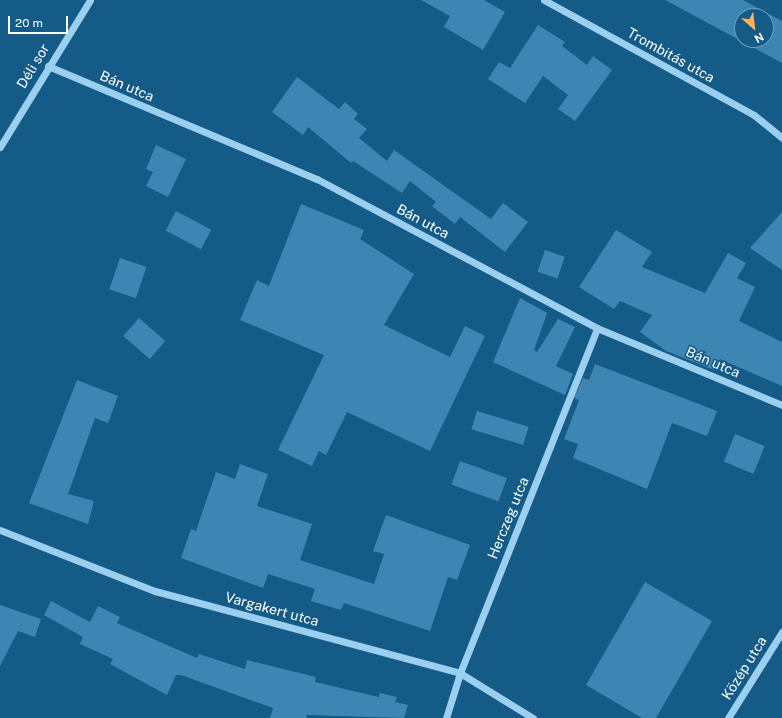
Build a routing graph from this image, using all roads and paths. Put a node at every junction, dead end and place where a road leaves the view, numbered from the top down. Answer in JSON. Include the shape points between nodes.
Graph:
{"nodes":[{"id":1,"x":90,"y":0,"type":"edge"},
{"id":2,"x":544,"y":0,"type":"edge"},
{"id":3,"x":48,"y":66,"type":"junction"},
{"id":4,"x":782,"y":138,"type":"edge"},
{"id":5,"x":0,"y":147,"type":"edge"},
{"id":6,"x":597,"y":328,"type":"junction"},
{"id":7,"x":782,"y":405,"type":"edge"},
{"id":8,"x":0,"y":530,"type":"edge"},
{"id":9,"x":782,"y":632,"type":"edge"},
{"id":10,"x":460,"y":673,"type":"junction"},
{"id":11,"x":446,"y":718,"type":"edge"},
{"id":12,"x":533,"y":718,"type":"edge"},
{"id":13,"x":728,"y":718,"type":"edge"}],
"edges":[{"from":1,"to":3,"type":"street","name":"Déli sor"},
{"from":2,"to":4,"type":"street","name":"Trombitás utca","via":[[754,115]]},
{"from":3,"to":5,"type":"street","name":"Déli sor"},
{"from":3,"to":6,"type":"street","name":"Bán utca","via":[[317,179]]},
{"from":6,"to":7,"type":"street","name":"Bán utca"},
{"from":6,"to":10,"type":"street","name":"Herczeg utca"},
{"from":8,"to":10,"type":"street","name":"Vargakert utca","via":[[155,591]]},
{"from":9,"to":13,"type":"street","name":"Közép utca"},
{"from":10,"to":11,"type":"street","name":"Herczeg utca"},
{"from":10,"to":12,"type":"street","name":"Vargakert utca"}]}
